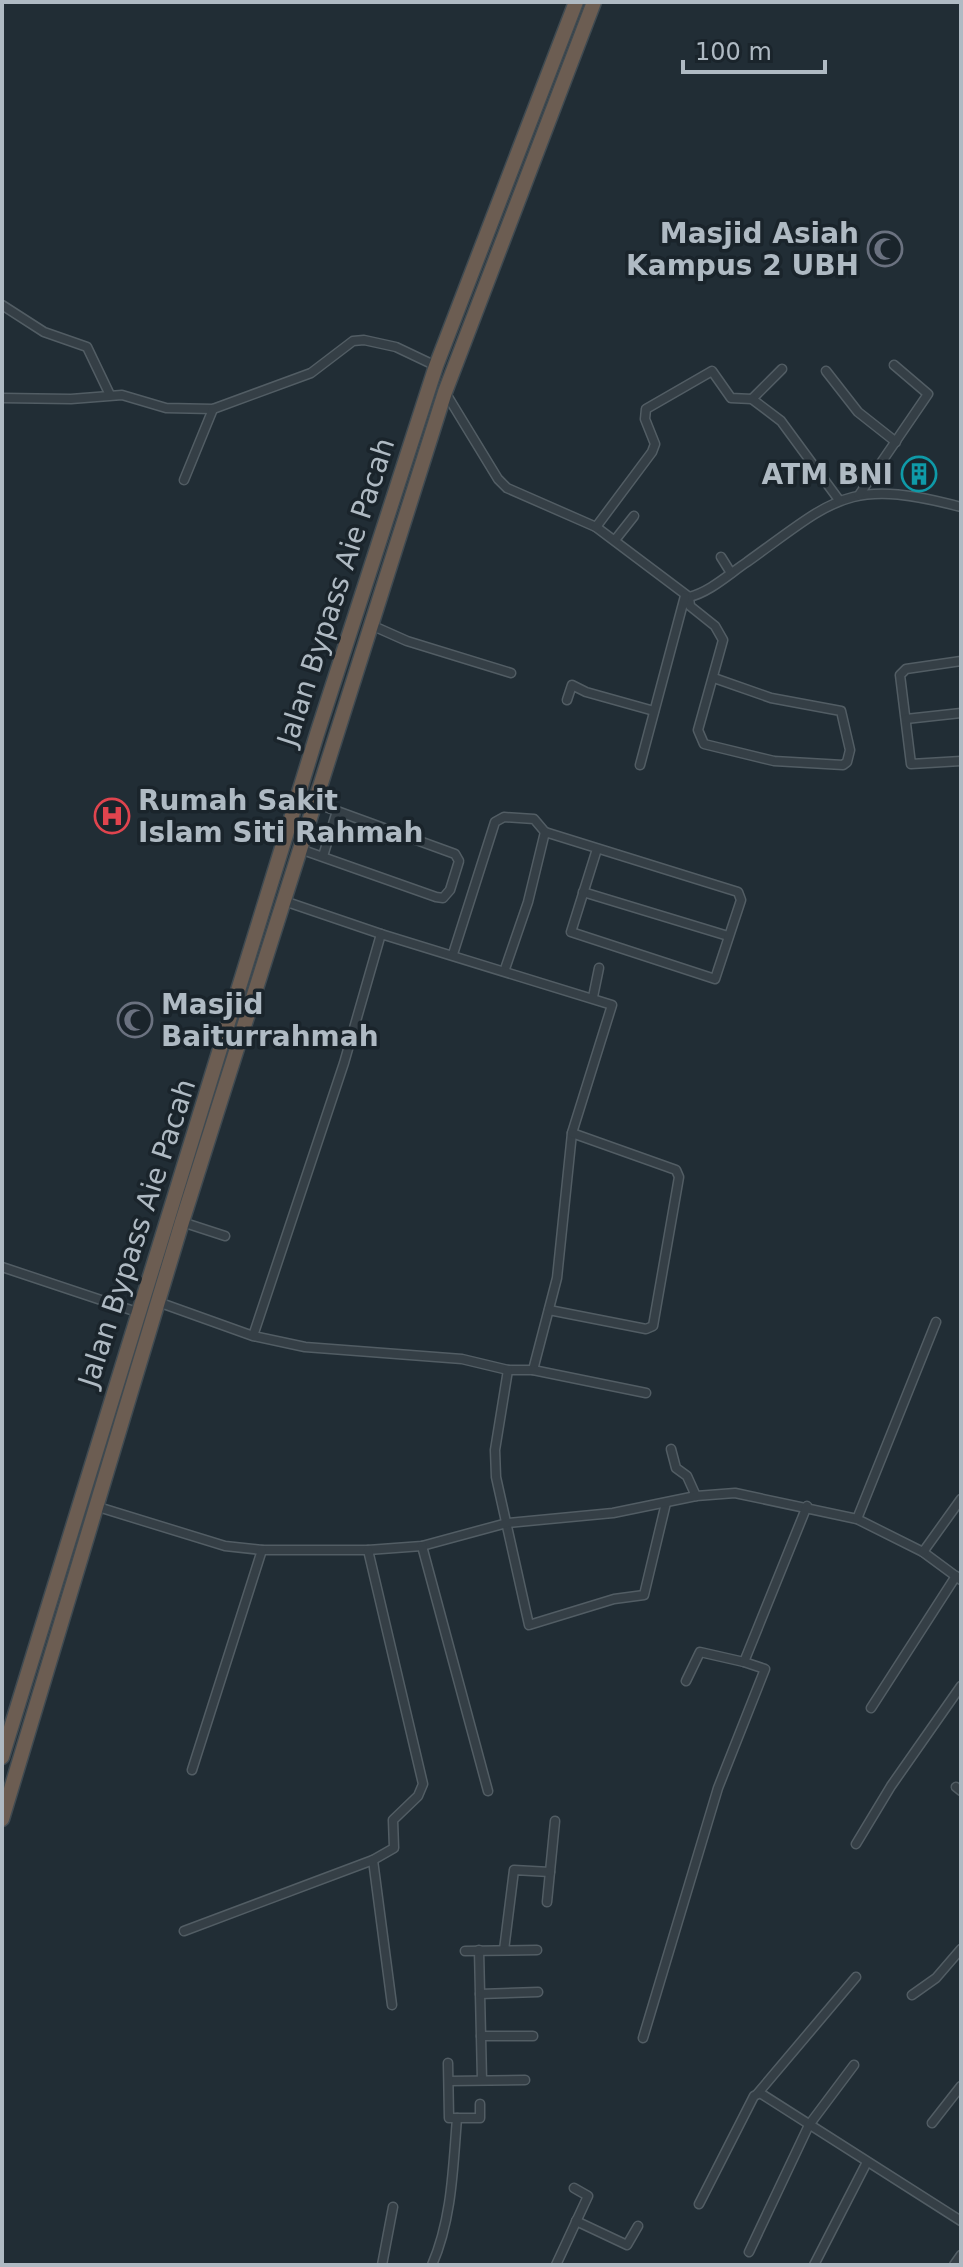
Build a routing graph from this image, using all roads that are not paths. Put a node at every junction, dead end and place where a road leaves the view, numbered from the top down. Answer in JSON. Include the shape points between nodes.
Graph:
{"nodes":[{"id":1,"x":576,"y":2,"type":"edge"},
{"id":2,"x":594,"y":2,"type":"edge"},
{"id":3,"x":468,"y":280,"type":"junction"},
{"id":4,"x":485,"y":286,"type":"junction"},
{"id":5,"x":2,"y":305,"type":"edge"},
{"id":6,"x":894,"y":365,"type":"dead end"},
{"id":7,"x":436,"y":366,"type":"junction"},
{"id":8,"x":782,"y":369,"type":"dead end"},
{"id":9,"x":826,"y":371,"type":"dead end"},
{"id":10,"x":445,"y":392,"type":"junction"},
{"id":11,"x":110,"y":395,"type":"junction"},
{"id":12,"x":2,"y":398,"type":"edge"},
{"id":13,"x":752,"y":399,"type":"junction"},
{"id":14,"x":213,"y":409,"type":"junction"},
{"id":15,"x":896,"y":442,"type":"junction"},
{"id":16,"x":184,"y":480,"type":"dead end"},
{"id":17,"x":399,"y":482,"type":"junction"},
{"id":18,"x":414,"y":486,"type":"junction"},
{"id":19,"x":859,"y":495,"type":"junction"},
{"id":20,"x":839,"y":500,"type":"junction"},
{"id":21,"x":961,"y":507,"type":"edge"},
{"id":22,"x":634,"y":516,"type":"dead end"},
{"id":23,"x":596,"y":527,"type":"junction"},
{"id":24,"x":615,"y":540,"type":"junction"},
{"id":25,"x":721,"y":557,"type":"dead end"},
{"id":26,"x":731,"y":573,"type":"junction"},
{"id":27,"x":687,"y":596,"type":"junction"},
{"id":28,"x":371,"y":625,"type":"junction"},
{"id":29,"x":961,"y":661,"type":"edge"},
{"id":30,"x":511,"y":673,"type":"dead end"},
{"id":31,"x":714,"y":678,"type":"junction"},
{"id":32,"x":567,"y":700,"type":"dead end"},
{"id":33,"x":654,"y":711,"type":"junction"},
{"id":34,"x":961,"y":713,"type":"edge"},
{"id":35,"x":906,"y":719,"type":"junction"},
{"id":36,"x":961,"y":761,"type":"edge"},
{"id":37,"x":640,"y":765,"type":"dead end"},
{"id":38,"x":315,"y":803,"type":"junction"},
{"id":39,"x":337,"y":811,"type":"junction"},
{"id":40,"x":545,"y":832,"type":"junction"},
{"id":41,"x":300,"y":849,"type":"junction"},
{"id":42,"x":597,"y":849,"type":"junction"},
{"id":43,"x":323,"y":856,"type":"junction"},
{"id":44,"x":583,"y":892,"type":"junction"},
{"id":45,"x":284,"y":901,"type":"junction"},
{"id":46,"x":381,"y":934,"type":"junction"},
{"id":47,"x":728,"y":936,"type":"junction"},
{"id":48,"x":453,"y":954,"type":"junction"},
{"id":49,"x":599,"y":968,"type":"dead end"},
{"id":50,"x":505,"y":969,"type":"junction"},
{"id":51,"x":593,"y":997,"type":"junction"},
{"id":52,"x":572,"y":1133,"type":"junction"},
{"id":53,"x":191,"y":1174,"type":"junction"},
{"id":54,"x":182,"y":1222,"type":"junction"},
{"id":55,"x":225,"y":1236,"type":"dead end"},
{"id":56,"x":2,"y":1267,"type":"edge"},
{"id":57,"x":158,"y":1302,"type":"junction"},
{"id":58,"x":549,"y":1310,"type":"junction"},
{"id":59,"x":137,"y":1312,"type":"junction"},
{"id":60,"x":936,"y":1322,"type":"dead end"},
{"id":61,"x":253,"y":1336,"type":"junction"},
{"id":62,"x":508,"y":1370,"type":"junction"},
{"id":63,"x":533,"y":1370,"type":"junction"},
{"id":64,"x":646,"y":1393,"type":"dead end"},
{"id":65,"x":671,"y":1449,"type":"dead end"},
{"id":66,"x":696,"y":1496,"type":"junction"},
{"id":67,"x":961,"y":1499,"type":"edge"},
{"id":68,"x":666,"y":1503,"type":"junction"},
{"id":69,"x":95,"y":1506,"type":"junction"},
{"id":70,"x":807,"y":1506,"type":"junction"},
{"id":71,"x":857,"y":1519,"type":"junction"},
{"id":72,"x":507,"y":1523,"type":"junction"},
{"id":73,"x":422,"y":1546,"type":"junction"},
{"id":74,"x":262,"y":1550,"type":"junction"},
{"id":75,"x":368,"y":1550,"type":"junction"},
{"id":76,"x":923,"y":1552,"type":"junction"},
{"id":77,"x":958,"y":1578,"type":"edge"},
{"id":78,"x":744,"y":1662,"type":"junction"},
{"id":79,"x":686,"y":1681,"type":"dead end"},
{"id":80,"x":961,"y":1686,"type":"edge"},
{"id":81,"x":871,"y":1708,"type":"dead end"},
{"id":82,"x":2,"y":1757,"type":"edge"},
{"id":83,"x":192,"y":1770,"type":"dead end"},
{"id":84,"x":488,"y":1791,"type":"dead end"},
{"id":85,"x":2,"y":1819,"type":"edge"},
{"id":86,"x":555,"y":1821,"type":"dead end"},
{"id":87,"x":856,"y":1844,"type":"dead end"},
{"id":88,"x":373,"y":1860,"type":"junction"},
{"id":89,"x":550,"y":1872,"type":"junction"},
{"id":90,"x":547,"y":1902,"type":"dead end"},
{"id":91,"x":184,"y":1931,"type":"dead end"},
{"id":92,"x":961,"y":1949,"type":"edge"},
{"id":93,"x":479,"y":1950,"type":"junction"},
{"id":94,"x":504,"y":1950,"type":"junction"},
{"id":95,"x":537,"y":1950,"type":"dead end"},
{"id":96,"x":465,"y":1951,"type":"dead end"},
{"id":97,"x":856,"y":1977,"type":"dead end"},
{"id":98,"x":538,"y":1992,"type":"dead end"},
{"id":99,"x":480,"y":1994,"type":"junction"},
{"id":100,"x":912,"y":1995,"type":"dead end"},
{"id":101,"x":392,"y":2005,"type":"dead end"},
{"id":102,"x":481,"y":2036,"type":"junction"},
{"id":103,"x":533,"y":2036,"type":"dead end"},
{"id":104,"x":643,"y":2038,"type":"dead end"},
{"id":105,"x":448,"y":2063,"type":"dead end"},
{"id":106,"x":854,"y":2065,"type":"dead end"},
{"id":107,"x":482,"y":2080,"type":"junction"},
{"id":108,"x":525,"y":2080,"type":"dead end"},
{"id":109,"x":449,"y":2081,"type":"junction"},
{"id":110,"x":961,"y":2086,"type":"edge"},
{"id":111,"x":758,"y":2093,"type":"junction"},
{"id":112,"x":480,"y":2104,"type":"dead end"},
{"id":113,"x":457,"y":2118,"type":"junction"},
{"id":114,"x":932,"y":2123,"type":"dead end"},
{"id":115,"x":809,"y":2125,"type":"junction"},
{"id":116,"x":867,"y":2162,"type":"junction"},
{"id":117,"x":574,"y":2188,"type":"dead end"},
{"id":118,"x":699,"y":2204,"type":"dead end"},
{"id":119,"x":393,"y":2207,"type":"dead end"},
{"id":120,"x":576,"y":2221,"type":"junction"},
{"id":121,"x":961,"y":2221,"type":"edge"},
{"id":122,"x":638,"y":2226,"type":"dead end"},
{"id":123,"x":749,"y":2252,"type":"dead end"},
{"id":124,"x":961,"y":2255,"type":"edge"},
{"id":125,"x":382,"y":2265,"type":"edge"},
{"id":126,"x":432,"y":2265,"type":"edge"},
{"id":127,"x":556,"y":2265,"type":"edge"},
{"id":128,"x":814,"y":2265,"type":"edge"},
{"id":129,"x":954,"y":2265,"type":"edge"}],
"edges":[{"from":1,"to":3,"type":"highway","name":"Jalan Bypass Aie Pacah"},
{"from":2,"to":4,"type":"highway"},
{"from":3,"to":4,"type":"highway"},
{"from":3,"to":7,"type":"highway","name":"Jalan Bypass Aie Pacah"},
{"from":4,"to":10,"type":"highway"},
{"from":5,"to":11,"type":"street","via":[[44,332],[87,347]]},
{"from":6,"to":15,"type":"street","via":[[928,394]]},
{"from":7,"to":14,"type":"street","via":[[378,341],[353,341],[311,373]]},
{"from":7,"to":17,"type":"highway","name":"Jalan Bypass Aie Pacah"},
{"from":8,"to":13,"type":"street"},
{"from":9,"to":15,"type":"street","via":[[858,412]]},
{"from":10,"to":18,"type":"highway"},
{"from":10,"to":23,"type":"street","via":[[507,488]]},
{"from":11,"to":12,"type":"street"},
{"from":11,"to":14,"type":"street","via":[[166,408]]},
{"from":13,"to":20,"type":"street","via":[[781,421]]},
{"from":13,"to":23,"type":"street","via":[[731,398],[712,371],[649,405],[645,414],[655,444],[652,452]]},
{"from":14,"to":16,"type":"street"},
{"from":15,"to":19,"type":"street"},
{"from":17,"to":18,"type":"highway"},
{"from":17,"to":53,"type":"highway","name":"Jalan Bypass Aie Pacah"},
{"from":18,"to":28,"type":"highway"},
{"from":19,"to":20,"type":"street"},
{"from":19,"to":21,"type":"street","via":[[893,493]]},
{"from":20,"to":26,"type":"street","via":[[803,519]]},
{"from":22,"to":24,"type":"street"},
{"from":23,"to":24,"type":"street"},
{"from":24,"to":27,"type":"street"},
{"from":25,"to":26,"type":"street"},
{"from":26,"to":27,"type":"street"},
{"from":27,"to":31,"type":"street","via":[[690,606],[715,626],[723,640]]},
{"from":27,"to":33,"type":"street"},
{"from":28,"to":30,"type":"street"},
{"from":28,"to":38,"type":"highway"},
{"from":29,"to":35,"type":"street","via":[[901,671]]},
{"from":31,"to":31,"type":"street","via":[[698,730],[704,744],[774,761],[847,762],[850,750],[841,711],[771,698]]},
{"from":32,"to":33,"type":"street","via":[[572,685]]},
{"from":33,"to":37,"type":"street"},
{"from":34,"to":35,"type":"street"},
{"from":35,"to":36,"type":"street","via":[[912,765]]},
{"from":38,"to":39,"type":"street"},
{"from":38,"to":41,"type":"highway"},
{"from":39,"to":43,"type":"street"},
{"from":39,"to":43,"type":"street","via":[[455,854],[459,861],[450,890],[443,898],[436,897]]},
{"from":40,"to":42,"type":"street"},
{"from":40,"to":48,"type":"street","via":[[534,819],[504,817],[495,822]]},
{"from":40,"to":50,"type":"street"},
{"from":41,"to":43,"type":"street"},
{"from":41,"to":45,"type":"highway"},
{"from":42,"to":44,"type":"street"},
{"from":42,"to":47,"type":"street","via":[[738,892],[741,900]]},
{"from":44,"to":47,"type":"street"},
{"from":44,"to":47,"type":"street","via":[[570,929],[573,934],[704,978],[716,977]]},
{"from":45,"to":46,"type":"street"},
{"from":45,"to":53,"type":"highway"},
{"from":46,"to":48,"type":"street"},
{"from":46,"to":61,"type":"street"},
{"from":48,"to":50,"type":"street"},
{"from":49,"to":51,"type":"street"},
{"from":50,"to":51,"type":"street"},
{"from":51,"to":52,"type":"street","via":[[613,1008]]},
{"from":52,"to":58,"type":"street"},
{"from":52,"to":58,"type":"street","via":[[676,1170],[679,1177],[653,1326],[646,1329]]},
{"from":53,"to":54,"type":"highway"},
{"from":53,"to":59,"type":"highway","name":"Jalan Bypass Aie Pacah"},
{"from":54,"to":55,"type":"street"},
{"from":54,"to":57,"type":"highway"},
{"from":56,"to":59,"type":"street"},
{"from":57,"to":61,"type":"street"},
{"from":57,"to":69,"type":"highway"},
{"from":58,"to":63,"type":"street"},
{"from":59,"to":82,"type":"highway","name":"Jalan Bypass Aie Pacah"},
{"from":60,"to":71,"type":"street"},
{"from":61,"to":62,"type":"street","via":[[305,1347],[462,1359]]},
{"from":62,"to":63,"type":"street"},
{"from":62,"to":72,"type":"street","via":[[495,1450]]},
{"from":63,"to":64,"type":"street"},
{"from":65,"to":66,"type":"street","via":[[676,1468],[690,1480]]},
{"from":66,"to":68,"type":"street"},
{"from":66,"to":70,"type":"street","via":[[735,1493]]},
{"from":67,"to":76,"type":"street"},
{"from":68,"to":72,"type":"street"},
{"from":68,"to":72,"type":"street","via":[[644,1595],[581,1608],[533,1627],[527,1622]]},
{"from":69,"to":74,"type":"street","via":[[225,1546]]},
{"from":69,"to":85,"type":"highway"},
{"from":70,"to":71,"type":"street"},
{"from":70,"to":78,"type":"street"},
{"from":71,"to":76,"type":"street"},
{"from":72,"to":73,"type":"street"},
{"from":73,"to":75,"type":"street"},
{"from":73,"to":84,"type":"street"},
{"from":74,"to":75,"type":"street"},
{"from":74,"to":83,"type":"street"},
{"from":75,"to":88,"type":"street","via":[[423,1784],[393,1820],[394,1848]]},
{"from":76,"to":77,"type":"street"},
{"from":77,"to":81,"type":"street"},
{"from":78,"to":79,"type":"street","via":[[700,1652]]},
{"from":78,"to":104,"type":"street","via":[[765,1669],[718,1788]]},
{"from":80,"to":87,"type":"street"},
{"from":86,"to":89,"type":"street"},
{"from":88,"to":91,"type":"street"},
{"from":88,"to":101,"type":"street"},
{"from":89,"to":90,"type":"street"},
{"from":89,"to":94,"type":"street","via":[[514,1870]]},
{"from":92,"to":100,"type":"street","via":[[936,1978]]},
{"from":93,"to":94,"type":"street"},
{"from":93,"to":96,"type":"street"},
{"from":93,"to":99,"type":"street"},
{"from":94,"to":95,"type":"street"},
{"from":97,"to":111,"type":"street"},
{"from":98,"to":99,"type":"street"},
{"from":99,"to":102,"type":"street"},
{"from":102,"to":103,"type":"street"},
{"from":102,"to":107,"type":"street"},
{"from":105,"to":109,"type":"street"},
{"from":106,"to":115,"type":"street"},
{"from":107,"to":108,"type":"street"},
{"from":107,"to":109,"type":"street"},
{"from":109,"to":113,"type":"street","via":[[449,2118]]},
{"from":110,"to":114,"type":"street"},
{"from":111,"to":115,"type":"street"},
{"from":111,"to":118,"type":"street"},
{"from":112,"to":113,"type":"street","via":[[480,2118]]},
{"from":113,"to":126,"type":"street","via":[[448,2222]]},
{"from":115,"to":116,"type":"street"},
{"from":115,"to":123,"type":"street"},
{"from":116,"to":121,"type":"street"},
{"from":116,"to":128,"type":"street"},
{"from":117,"to":120,"type":"street","via":[[588,2196]]},
{"from":119,"to":125,"type":"street"},
{"from":120,"to":122,"type":"street","via":[[627,2245]]},
{"from":120,"to":127,"type":"street"},
{"from":124,"to":129,"type":"street"}]}
